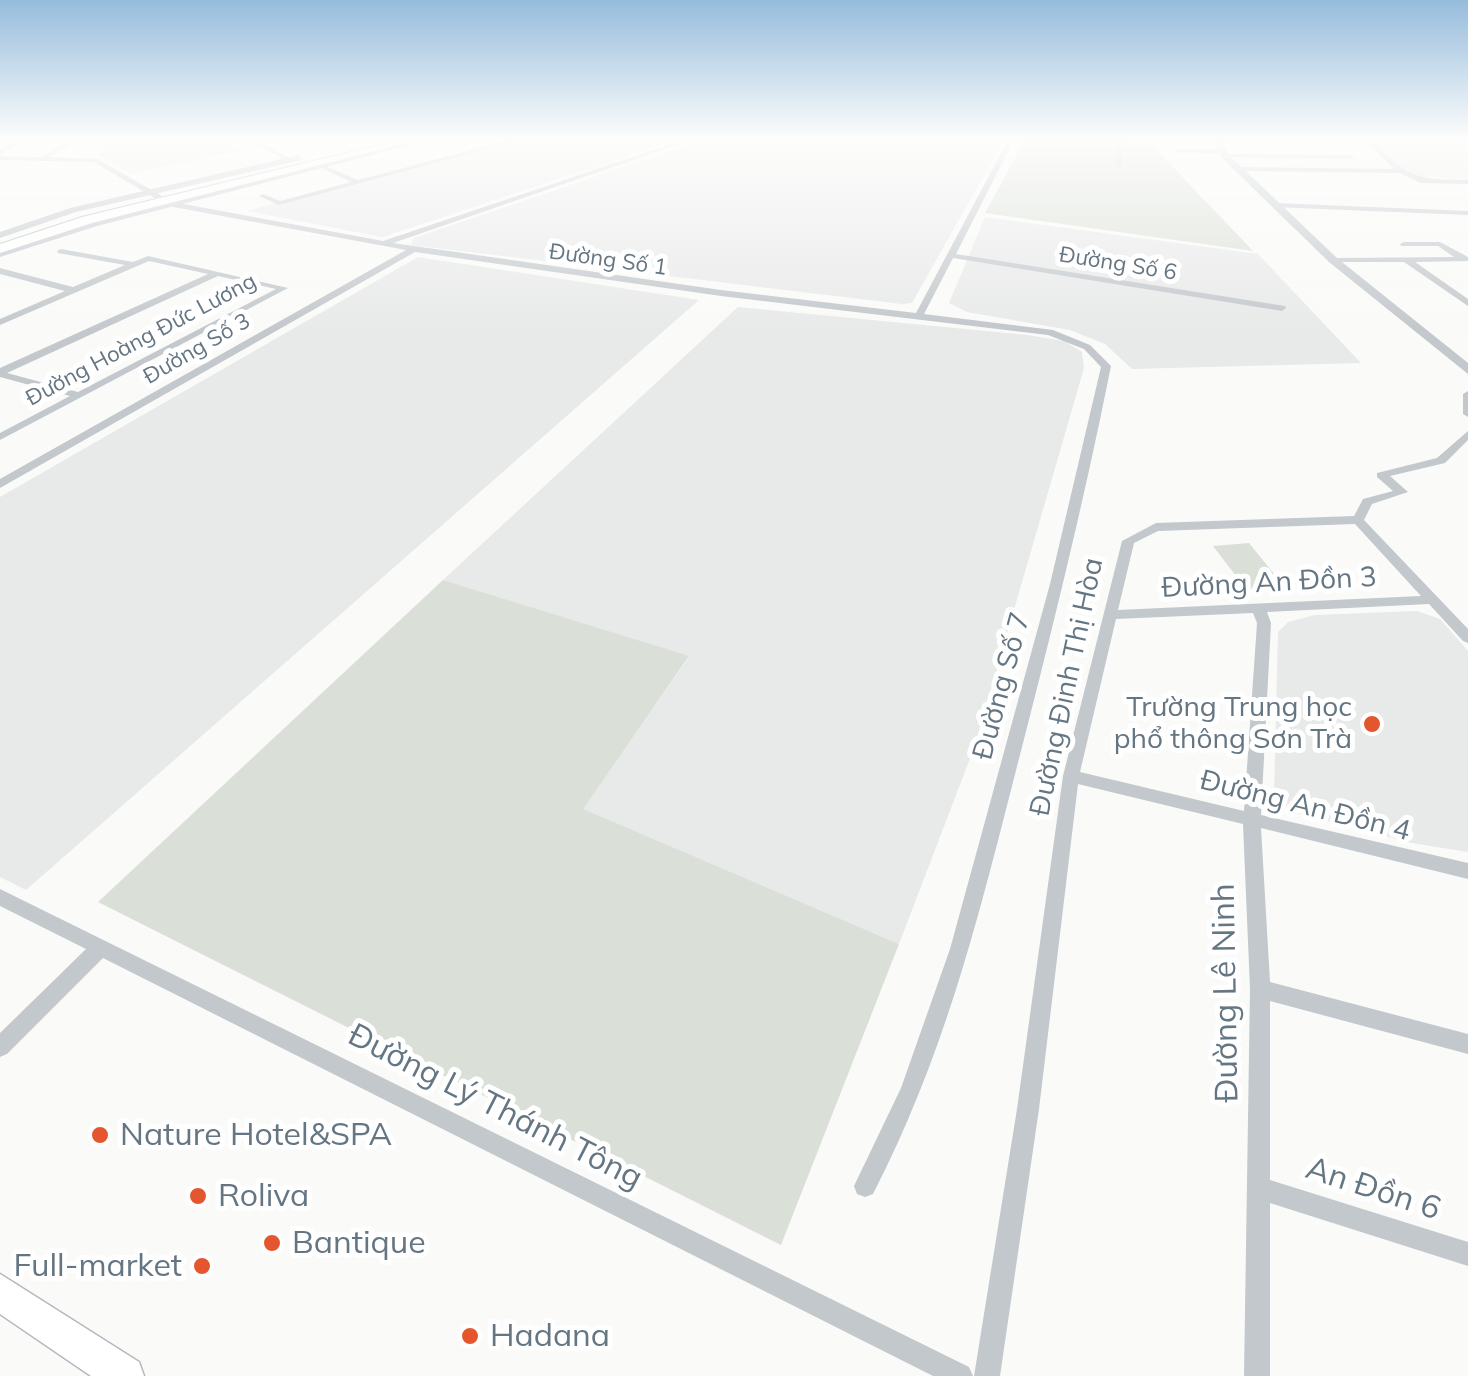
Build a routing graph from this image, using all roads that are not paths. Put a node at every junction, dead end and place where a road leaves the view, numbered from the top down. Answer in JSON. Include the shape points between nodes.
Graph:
{"nodes":[{"id":1,"x":137,"y":202,"type":"edge"},
{"id":2,"x":145,"y":202,"type":"edge"},
{"id":3,"x":179,"y":202,"type":"edge"},
{"id":4,"x":506,"y":202,"type":"edge"},
{"id":5,"x":977,"y":202,"type":"edge"},
{"id":6,"x":1273,"y":202,"type":"edge"},
{"id":7,"x":1276,"y":205,"type":"junction"},
{"id":8,"x":1468,"y":214,"type":"edge"},
{"id":9,"x":0,"y":237,"type":"edge"},
{"id":10,"x":383,"y":244,"type":"junction"},
{"id":11,"x":414,"y":249,"type":"junction"},
{"id":12,"x":0,"y":251,"type":"edge"},
{"id":13,"x":61,"y":251,"type":"dead end"},
{"id":14,"x":949,"y":255,"type":"junction"},
{"id":15,"x":1466,"y":259,"type":"edge"},
{"id":16,"x":1333,"y":260,"type":"junction"},
{"id":17,"x":1407,"y":260,"type":"junction"},
{"id":18,"x":1424,"y":260,"type":"junction"},
{"id":19,"x":133,"y":264,"type":"junction"},
{"id":20,"x":0,"y":272,"type":"edge"},
{"id":21,"x":216,"y":274,"type":"junction"},
{"id":22,"x":73,"y":290,"type":"junction"},
{"id":23,"x":1468,"y":303,"type":"edge"},
{"id":24,"x":1282,"y":308,"type":"dead end"},
{"id":25,"x":920,"y":314,"type":"junction"},
{"id":26,"x":933,"y":316,"type":"joint"},
{"id":27,"x":2,"y":320,"type":"edge"},
{"id":28,"x":1468,"y":370,"type":"edge"},
{"id":29,"x":0,"y":372,"type":"edge"},
{"id":30,"x":1468,"y":394,"type":"edge"},
{"id":31,"x":80,"y":396,"type":"junction"},
{"id":32,"x":1468,"y":414,"type":"edge"},
{"id":33,"x":1468,"y":434,"type":"edge"},
{"id":34,"x":0,"y":437,"type":"edge"},
{"id":35,"x":0,"y":484,"type":"edge"},
{"id":36,"x":1358,"y":520,"type":"junction"},
{"id":37,"x":1432,"y":600,"type":"junction"},
{"id":38,"x":1259,"y":610,"type":"junction"},
{"id":39,"x":1108,"y":615,"type":"junction"},
{"id":40,"x":1468,"y":638,"type":"edge"},
{"id":41,"x":1071,"y":776,"type":"junction"},
{"id":42,"x":1252,"y":823,"type":"junction"},
{"id":43,"x":1468,"y":871,"type":"edge"},
{"id":44,"x":0,"y":897,"type":"edge"},
{"id":45,"x":100,"y":948,"type":"junction"},
{"id":46,"x":1260,"y":989,"type":"junction"},
{"id":47,"x":1468,"y":1044,"type":"edge"},
{"id":48,"x":0,"y":1047,"type":"edge"},
{"id":49,"x":865,"y":1186,"type":"dead end"},
{"id":50,"x":1258,"y":1187,"type":"junction"},
{"id":51,"x":1468,"y":1254,"type":"edge"},
{"id":52,"x":0,"y":1292,"type":"edge"},
{"id":53,"x":125,"y":1376,"type":"edge"},
{"id":54,"x":960,"y":1376,"type":"edge"},
{"id":55,"x":987,"y":1376,"type":"edge"},
{"id":56,"x":1257,"y":1376,"type":"edge"}],
"edges":[{"from":1,"to":9,"type":"highway"},
{"from":2,"to":12,"type":"highway"},
{"from":3,"to":10,"type":"street","name":"Đường Số 1"},
{"from":4,"to":10,"type":"street"},
{"from":5,"to":14,"type":"street"},
{"from":6,"to":7,"type":"street"},
{"from":7,"to":8,"type":"street"},
{"from":7,"to":16,"type":"street"},
{"from":10,"to":11,"type":"street","name":"Đường Số 1"},
{"from":11,"to":25,"type":"street","name":"Đường Số 1"},
{"from":11,"to":35,"type":"street","name":"Đường Số 3"},
{"from":13,"to":19,"type":"street"},
{"from":14,"to":24,"type":"street","name":"Đường Số 6"},
{"from":14,"to":25,"type":"street"},
{"from":15,"to":18,"type":"street"},
{"from":15,"to":18,"type":"street","via":[[1440,244],[1404,244]]},
{"from":16,"to":17,"type":"street"},
{"from":16,"to":28,"type":"street"},
{"from":17,"to":18,"type":"street"},
{"from":17,"to":23,"type":"street"},
{"from":19,"to":21,"type":"street","name":"Đường Hoàng Đức Lương","via":[[148,258]]},
{"from":19,"to":22,"type":"street"},
{"from":20,"to":22,"type":"street"},
{"from":21,"to":29,"type":"street"},
{"from":21,"to":31,"type":"street","name":"Đường Hoàng Đức Lương","via":[[284,288]]},
{"from":22,"to":27,"type":"street"},
{"from":25,"to":26,"type":"street","name":"Đường Số 1"},
{"from":26,"to":49,"type":"street","name":"Đường Số 7","via":[[1067,337],[1106,366],[1074,520],[946,1002],[900,1124]]},
{"from":29,"to":31,"type":"street"},
{"from":30,"to":32,"type":"street"},
{"from":31,"to":34,"type":"street","name":"Đường Hoàng Đức Lương"},
{"from":33,"to":36,"type":"street","via":[[1441,461],[1381,475],[1402,492],[1367,502]]},
{"from":36,"to":37,"type":"street"},
{"from":36,"to":39,"type":"street","name":"Đường Đinh Thị Hòa","via":[[1156,527],[1128,541]]},
{"from":37,"to":38,"type":"street","name":"Đường An Đồn 3"},
{"from":37,"to":40,"type":"street"},
{"from":38,"to":39,"type":"street","name":"Đường An Đồn 3"},
{"from":38,"to":42,"type":"street","name":"Đường Lê Ninh","via":[[1264,624]]},
{"from":39,"to":41,"type":"street","name":"Đường Đinh Thị Hòa"},
{"from":41,"to":42,"type":"street","name":"Đường An Đồn 4"},
{"from":41,"to":55,"type":"street","name":"Đường Đinh Thị Hòa"},
{"from":42,"to":43,"type":"street","name":"Đường An Đồn 4"},
{"from":42,"to":46,"type":"street","name":"Đường Lê Ninh"},
{"from":44,"to":45,"type":"street","name":"Đường Lý Thánh Tông"},
{"from":45,"to":48,"type":"street"},
{"from":45,"to":54,"type":"street","name":"Đường Lý Thánh Tông"},
{"from":46,"to":47,"type":"street"},
{"from":46,"to":50,"type":"street","name":"Đường Lê Ninh"},
{"from":50,"to":51,"type":"street","name":"An Đồn 6"},
{"from":50,"to":56,"type":"street","name":"Đường Lê Ninh"},
{"from":52,"to":53,"type":"main road"}]}
